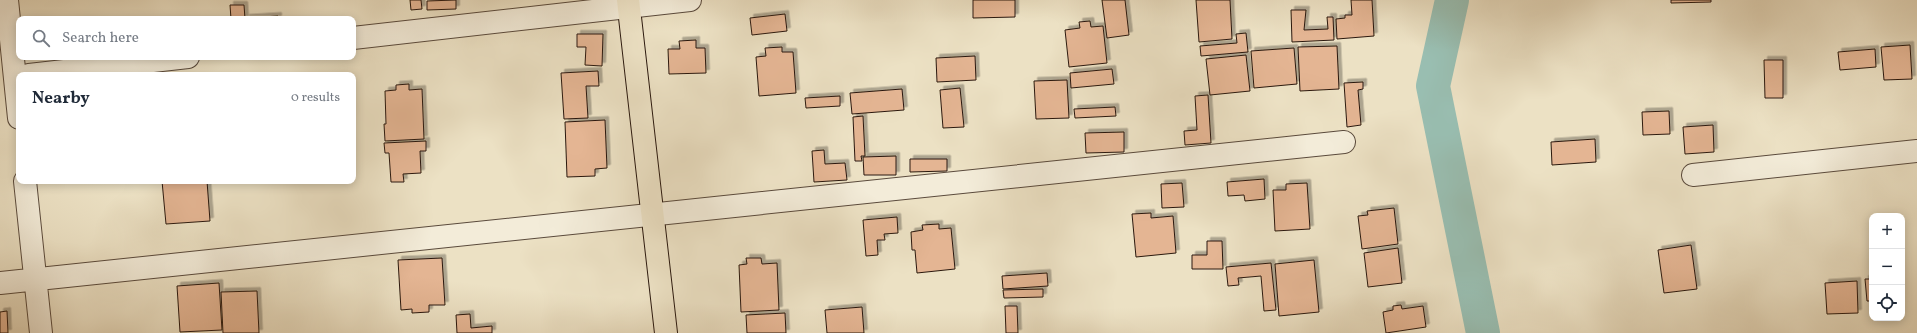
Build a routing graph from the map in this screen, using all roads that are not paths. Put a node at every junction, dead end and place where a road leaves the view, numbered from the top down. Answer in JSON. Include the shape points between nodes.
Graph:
{"nodes":[{"id":1,"x":7,"y":0,"type":"edge"},
{"id":2,"x":690,"y":0,"type":"edge"},
{"id":3,"x":629,"y":3,"type":"edge"},
{"id":4,"x":356,"y":38,"type":"edge"},
{"id":5,"x":16,"y":49,"type":"edge"},
{"id":6,"x":18,"y":60,"type":"edge"},
{"id":7,"x":162,"y":60,"type":"edge"},
{"id":8,"x":20,"y":72,"type":"edge"},
{"id":9,"x":56,"y":72,"type":"edge"},
{"id":10,"x":1344,"y":142,"type":"dead end"},
{"id":11,"x":1917,"y":151,"type":"edge"},
{"id":12,"x":1693,"y":175,"type":"dead end"},
{"id":13,"x":26,"y":184,"type":"edge"},
{"id":14,"x":653,"y":215,"type":"junction"},
{"id":15,"x":36,"y":280,"type":"junction"},
{"id":16,"x":0,"y":283,"type":"edge"},
{"id":17,"x":41,"y":333,"type":"edge"},
{"id":18,"x":666,"y":333,"type":"edge"}],
"edges":[{"from":1,"to":5,"type":"street"},
{"from":2,"to":3,"type":"street"},
{"from":3,"to":4,"type":"street"},
{"from":3,"to":14,"type":"main road"},
{"from":6,"to":8,"type":"street"},
{"from":7,"to":9,"type":"street"},
{"from":10,"to":14,"type":"street"},
{"from":11,"to":12,"type":"street"},
{"from":13,"to":15,"type":"street"},
{"from":14,"to":15,"type":"street"},
{"from":14,"to":18,"type":"main road"},
{"from":15,"to":16,"type":"street"},
{"from":15,"to":17,"type":"street"}]}
